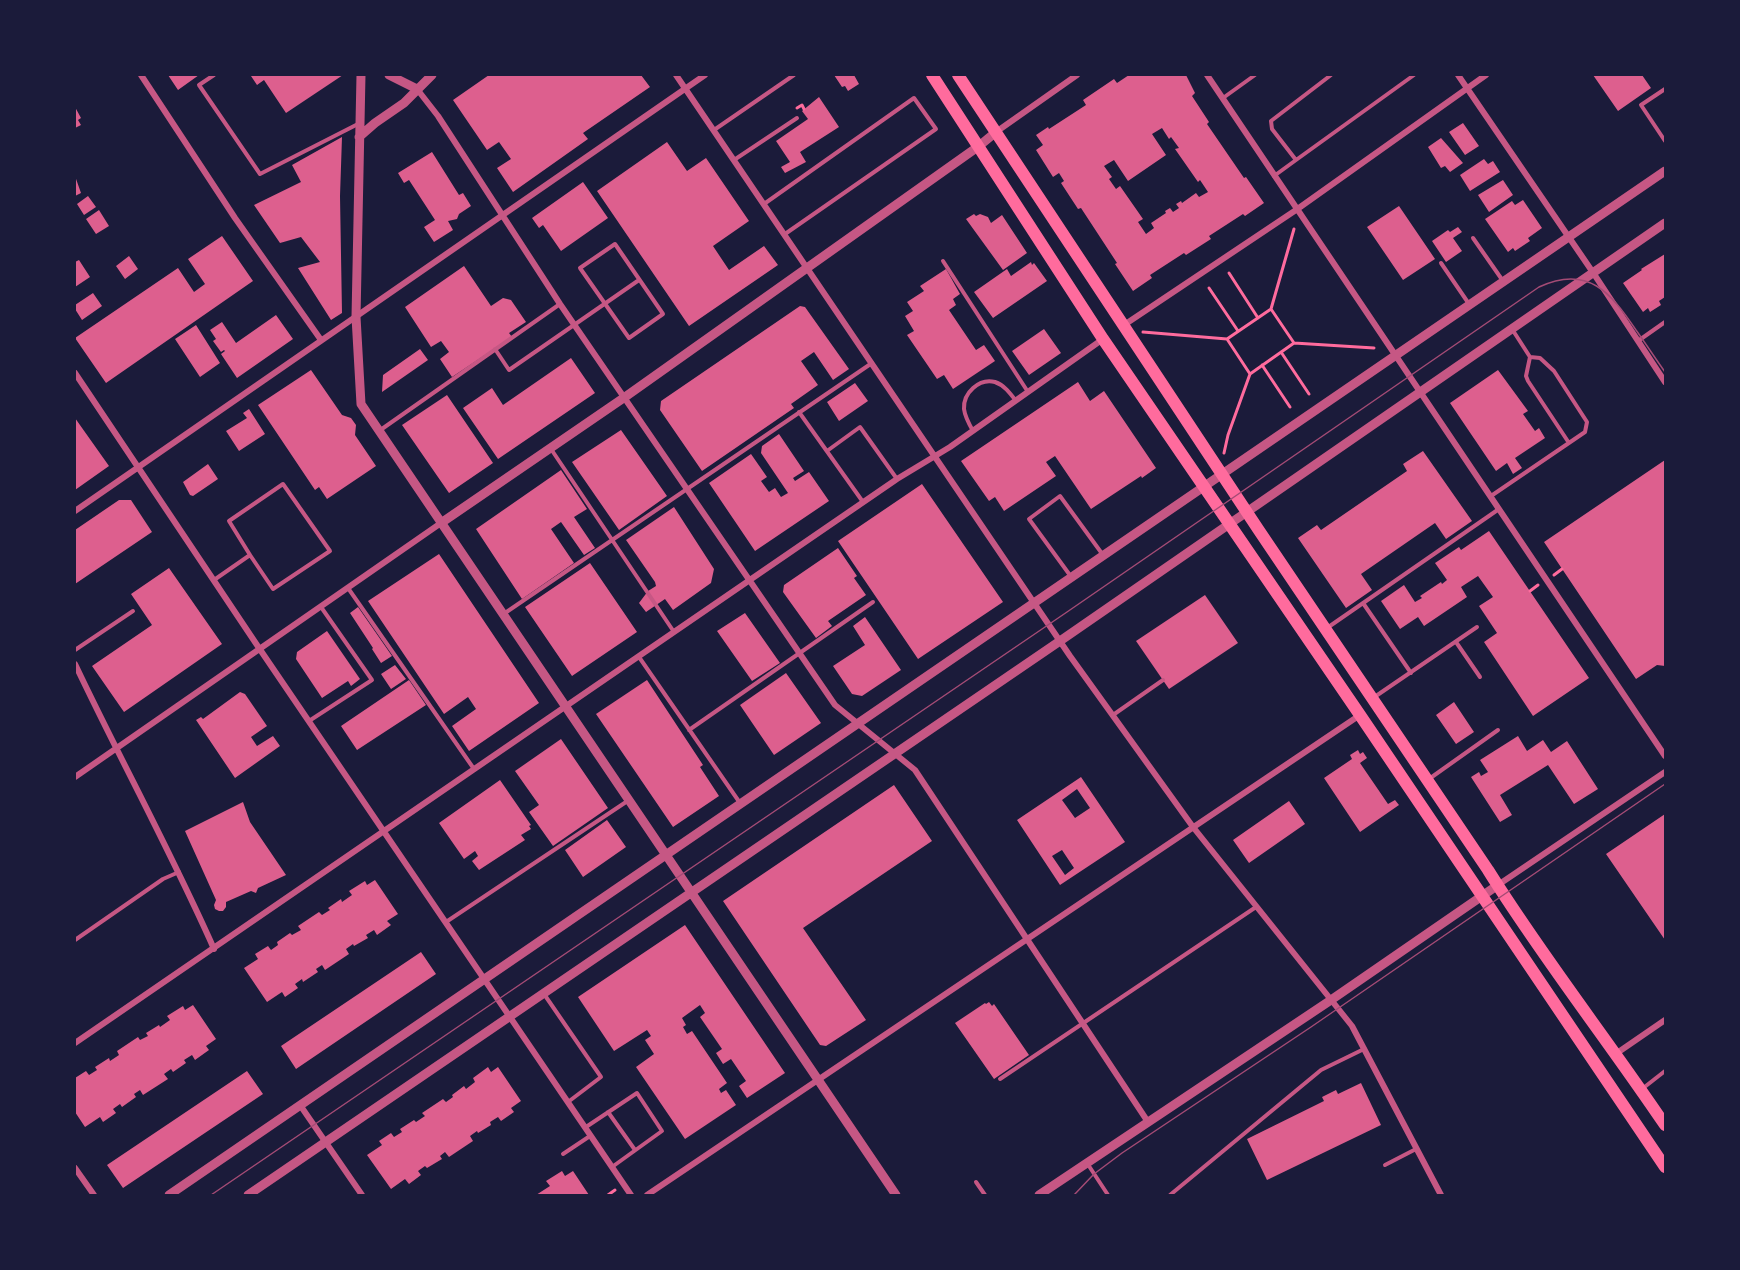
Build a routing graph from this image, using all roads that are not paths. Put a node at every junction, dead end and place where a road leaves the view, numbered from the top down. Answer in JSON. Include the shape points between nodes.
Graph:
{"nodes":[{"id":1,"x":141,"y":75,"type":"edge"},
{"id":2,"x":214,"y":75,"type":"edge"},
{"id":3,"x":361,"y":75,"type":"edge"},
{"id":4,"x":389,"y":75,"type":"edge"},
{"id":5,"x":432,"y":75,"type":"edge"},
{"id":6,"x":676,"y":75,"type":"edge"},
{"id":7,"x":705,"y":75,"type":"edge"},
{"id":8,"x":794,"y":75,"type":"edge"},
{"id":9,"x":932,"y":75,"type":"edge"},
{"id":10,"x":958,"y":75,"type":"edge"},
{"id":11,"x":1077,"y":75,"type":"edge"},
{"id":12,"x":1207,"y":75,"type":"edge"},
{"id":13,"x":1255,"y":75,"type":"edge"},
{"id":14,"x":1332,"y":75,"type":"edge"},
{"id":15,"x":1414,"y":75,"type":"edge"},
{"id":16,"x":1458,"y":75,"type":"edge"},
{"id":17,"x":1486,"y":75,"type":"edge"},
{"id":18,"x":685,"y":88,"type":"junction"},
{"id":19,"x":1467,"y":88,"type":"junction"},
{"id":20,"x":417,"y":89,"type":"junction"},
{"id":21,"x":1665,"y":89,"type":"edge"},
{"id":22,"x":1222,"y":99,"type":"junction"},
{"id":23,"x":797,"y":118,"type":"dead end"},
{"id":24,"x":360,"y":123,"type":"junction"},
{"id":25,"x":714,"y":130,"type":"junction"},
{"id":26,"x":996,"y":132,"type":"junction"},
{"id":27,"x":359,"y":137,"type":"junction"},
{"id":28,"x":1665,"y":141,"type":"edge"},
{"id":29,"x":979,"y":146,"type":"junction"},
{"id":30,"x":734,"y":160,"type":"junction"},
{"id":31,"x":1296,"y":160,"type":"junction"},
{"id":32,"x":1665,"y":171,"type":"edge"},
{"id":33,"x":1274,"y":176,"type":"junction"},
{"id":34,"x":764,"y":204,"type":"junction"},
{"id":35,"x":1296,"y":210,"type":"junction"},
{"id":36,"x":503,"y":215,"type":"junction"},
{"id":37,"x":1665,"y":223,"type":"edge"},
{"id":38,"x":785,"y":234,"type":"junction"},
{"id":39,"x":1568,"y":237,"type":"junction"},
{"id":40,"x":1473,"y":238,"type":"dead end"},
{"id":41,"x":943,"y":261,"type":"dead end"},
{"id":42,"x":1441,"y":263,"type":"dead end"},
{"id":43,"x":808,"y":268,"type":"junction"},
{"id":44,"x":1594,"y":274,"type":"junction"},
{"id":45,"x":639,"y":280,"type":"junction"},
{"id":46,"x":1503,"y":282,"type":"junction"},
{"id":47,"x":560,"y":304,"type":"junction"},
{"id":48,"x":605,"y":304,"type":"junction"},
{"id":49,"x":1470,"y":305,"type":"junction"},
{"id":50,"x":357,"y":317,"type":"junction"},
{"id":51,"x":1665,"y":322,"type":"edge"},
{"id":52,"x":574,"y":325,"type":"junction"},
{"id":53,"x":1124,"y":326,"type":"junction"},
{"id":54,"x":1512,"y":330,"type":"junction"},
{"id":55,"x":1103,"y":339,"type":"junction"},
{"id":56,"x":321,"y":340,"type":"junction"},
{"id":57,"x":1637,"y":342,"type":"junction"},
{"id":58,"x":495,"y":350,"type":"junction"},
{"id":59,"x":1395,"y":357,"type":"junction"},
{"id":60,"x":1530,"y":357,"type":"junction"},
{"id":61,"x":872,"y":363,"type":"junction"},
{"id":62,"x":75,"y":372,"type":"edge"},
{"id":63,"x":1665,"y":382,"type":"edge"},
{"id":64,"x":1028,"y":392,"type":"junction"},
{"id":65,"x":1420,"y":392,"type":"junction"},
{"id":66,"x":625,"y":397,"type":"junction"},
{"id":67,"x":1016,"y":400,"type":"junction"},
{"id":68,"x":799,"y":412,"type":"junction"},
{"id":69,"x":378,"y":431,"type":"junction"},
{"id":70,"x":973,"y":431,"type":"junction"},
{"id":71,"x":1569,"y":443,"type":"junction"},
{"id":72,"x":550,"y":448,"type":"junction"},
{"id":73,"x":826,"y":451,"type":"junction"},
{"id":74,"x":934,"y":456,"type":"junction"},
{"id":75,"x":138,"y":467,"type":"junction"},
{"id":76,"x":1223,"y":474,"type":"junction"},
{"id":77,"x":897,"y":479,"type":"junction"},
{"id":78,"x":1205,"y":487,"type":"junction"},
{"id":79,"x":688,"y":488,"type":"junction"},
{"id":80,"x":1490,"y":497,"type":"junction"},
{"id":81,"x":863,"y":502,"type":"junction"},
{"id":82,"x":1498,"y":509,"type":"junction"},
{"id":83,"x":75,"y":511,"type":"edge"},
{"id":84,"x":1247,"y":511,"type":"junction"},
{"id":85,"x":441,"y":523,"type":"junction"},
{"id":86,"x":1230,"y":523,"type":"junction"},
{"id":87,"x":612,"y":539,"type":"junction"},
{"id":88,"x":250,"y":555,"type":"junction"},
{"id":89,"x":1104,"y":557,"type":"junction"},
{"id":90,"x":1072,"y":579,"type":"junction"},
{"id":91,"x":214,"y":580,"type":"junction"},
{"id":92,"x":749,"y":581,"type":"junction"},
{"id":93,"x":348,"y":587,"type":"junction"},
{"id":94,"x":873,"y":602,"type":"dead end"},
{"id":95,"x":1363,"y":603,"type":"junction"},
{"id":96,"x":1035,"y":604,"type":"junction"},
{"id":97,"x":321,"y":605,"type":"junction"},
{"id":98,"x":133,"y":611,"type":"dead end"},
{"id":99,"x":504,"y":613,"type":"junction"},
{"id":100,"x":1477,"y":627,"type":"dead end"},
{"id":101,"x":1326,"y":629,"type":"junction"},
{"id":102,"x":675,"y":632,"type":"junction"},
{"id":103,"x":1060,"y":641,"type":"junction"},
{"id":104,"x":1456,"y":642,"type":"junction"},
{"id":105,"x":259,"y":648,"type":"junction"},
{"id":106,"x":75,"y":650,"type":"edge"},
{"id":107,"x":800,"y":654,"type":"junction"},
{"id":108,"x":639,"y":657,"type":"junction"},
{"id":109,"x":75,"y":664,"type":"edge"},
{"id":110,"x":1411,"y":673,"type":"junction"},
{"id":111,"x":1480,"y":677,"type":"dead end"},
{"id":112,"x":1163,"y":680,"type":"dead end"},
{"id":113,"x":1373,"y":698,"type":"junction"},
{"id":114,"x":567,"y":706,"type":"junction"},
{"id":115,"x":1360,"y":714,"type":"junction"},
{"id":116,"x":1113,"y":715,"type":"junction"},
{"id":117,"x":309,"y":721,"type":"junction"},
{"id":118,"x":858,"y":723,"type":"junction"},
{"id":119,"x":689,"y":730,"type":"junction"},
{"id":120,"x":1498,"y":730,"type":"dead end"},
{"id":121,"x":116,"y":750,"type":"junction"},
{"id":122,"x":894,"y":753,"type":"junction"},
{"id":123,"x":1665,"y":756,"type":"edge"},
{"id":124,"x":474,"y":770,"type":"junction"},
{"id":125,"x":1665,"y":772,"type":"edge"},
{"id":126,"x":75,"y":777,"type":"edge"},
{"id":127,"x":1428,"y":780,"type":"junction"},
{"id":128,"x":630,"y":800,"type":"junction"},
{"id":129,"x":741,"y":804,"type":"junction"},
{"id":130,"x":1193,"y":827,"type":"junction"},
{"id":131,"x":385,"y":831,"type":"junction"},
{"id":132,"x":667,"y":854,"type":"junction"},
{"id":133,"x":179,"y":872,"type":"junction"},
{"id":134,"x":1498,"y":885,"type":"junction"},
{"id":135,"x":691,"y":892,"type":"junction"},
{"id":136,"x":1482,"y":896,"type":"junction"},
{"id":137,"x":1257,"y":907,"type":"junction"},
{"id":138,"x":446,"y":922,"type":"junction"},
{"id":139,"x":75,"y":940,"type":"edge"},
{"id":140,"x":1026,"y":940,"type":"junction"},
{"id":141,"x":214,"y":949,"type":"junction"},
{"id":142,"x":485,"y":979,"type":"junction"},
{"id":143,"x":544,"y":993,"type":"junction"},
{"id":144,"x":1330,"y":1000,"type":"junction"},
{"id":145,"x":511,"y":1016,"type":"junction"},
{"id":146,"x":1665,"y":1020,"type":"edge"},
{"id":147,"x":1082,"y":1024,"type":"junction"},
{"id":148,"x":75,"y":1043,"type":"edge"},
{"id":149,"x":1364,"y":1049,"type":"junction"},
{"id":150,"x":1617,"y":1053,"type":"junction"},
{"id":151,"x":1664,"y":1073,"type":"edge"},
{"id":152,"x":1000,"y":1079,"type":"dead end"},
{"id":153,"x":818,"y":1080,"type":"junction"},
{"id":154,"x":1641,"y":1089,"type":"junction"},
{"id":155,"x":568,"y":1102,"type":"junction"},
{"id":156,"x":300,"y":1105,"type":"junction"},
{"id":157,"x":608,"y":1112,"type":"junction"},
{"id":158,"x":1148,"y":1122,"type":"junction"},
{"id":159,"x":1665,"y":1125,"type":"edge"},
{"id":160,"x":586,"y":1128,"type":"junction"},
{"id":161,"x":591,"y":1135,"type":"junction"},
{"id":162,"x":326,"y":1142,"type":"junction"},
{"id":163,"x":1416,"y":1149,"type":"junction"},
{"id":164,"x":635,"y":1150,"type":"junction"},
{"id":165,"x":563,"y":1154,"type":"dead end"},
{"id":166,"x":1087,"y":1163,"type":"junction"},
{"id":167,"x":1385,"y":1165,"type":"dead end"},
{"id":168,"x":612,"y":1167,"type":"junction"},
{"id":169,"x":1665,"y":1167,"type":"edge"},
{"id":170,"x":75,"y":1168,"type":"edge"},
{"id":171,"x":976,"y":1182,"type":"dead end"},
{"id":172,"x":94,"y":1195,"type":"edge"},
{"id":173,"x":169,"y":1195,"type":"edge"},
{"id":174,"x":248,"y":1195,"type":"edge"},
{"id":175,"x":362,"y":1195,"type":"edge"},
{"id":176,"x":631,"y":1195,"type":"edge"},
{"id":177,"x":648,"y":1195,"type":"edge"},
{"id":178,"x":896,"y":1195,"type":"edge"},
{"id":179,"x":985,"y":1195,"type":"edge"},
{"id":180,"x":1039,"y":1195,"type":"edge"},
{"id":181,"x":1108,"y":1195,"type":"edge"},
{"id":182,"x":1170,"y":1195,"type":"edge"},
{"id":183,"x":1441,"y":1195,"type":"edge"}],
"edges":[{"from":1,"to":56,"type":"street"},
{"from":2,"to":24,"type":"lane","via":[[199,86],[260,174]]},
{"from":3,"to":24,"type":"street"},
{"from":4,"to":20,"type":"street"},
{"from":5,"to":20,"type":"street"},
{"from":6,"to":18,"type":"street"},
{"from":7,"to":18,"type":"street"},
{"from":8,"to":25,"type":"lane"},
{"from":9,"to":29,"type":"main road"},
{"from":10,"to":26,"type":"main road"},
{"from":11,"to":26,"type":"street"},
{"from":12,"to":22,"type":"street"},
{"from":13,"to":22,"type":"lane"},
{"from":14,"to":31,"type":"lane","via":[[1271,121],[1272,129]]},
{"from":15,"to":31,"type":"lane"},
{"from":16,"to":19,"type":"street"},
{"from":17,"to":19,"type":"street"},
{"from":18,"to":25,"type":"street"},
{"from":18,"to":36,"type":"street"},
{"from":19,"to":35,"type":"street"},
{"from":19,"to":39,"type":"street"},
{"from":20,"to":27,"type":"street"},
{"from":20,"to":36,"type":"street"},
{"from":21,"to":28,"type":"lane","via":[[1641,105]]},
{"from":22,"to":33,"type":"street"},
{"from":23,"to":30,"type":"lane"},
{"from":24,"to":27,"type":"street"},
{"from":25,"to":30,"type":"street"},
{"from":26,"to":29,"type":"street"},
{"from":26,"to":53,"type":"main road"},
{"from":27,"to":50,"type":"street"},
{"from":29,"to":43,"type":"street"},
{"from":29,"to":55,"type":"main road"},
{"from":30,"to":34,"type":"street"},
{"from":31,"to":33,"type":"lane"},
{"from":32,"to":39,"type":"street"},
{"from":33,"to":35,"type":"street"},
{"from":34,"to":38,"type":"street"},
{"from":34,"to":38,"type":"lane","via":[[914,98],[936,129]]},
{"from":35,"to":53,"type":"street"},
{"from":35,"to":59,"type":"street"},
{"from":36,"to":47,"type":"street"},
{"from":36,"to":50,"type":"street"},
{"from":37,"to":44,"type":"street"},
{"from":38,"to":43,"type":"street"},
{"from":39,"to":44,"type":"street"},
{"from":39,"to":46,"type":"street"},
{"from":40,"to":46,"type":"lane"},
{"from":41,"to":64,"type":"lane"},
{"from":42,"to":49,"type":"lane"},
{"from":43,"to":61,"type":"street"},
{"from":43,"to":66,"type":"street"},
{"from":44,"to":54,"type":"street"},
{"from":44,"to":57,"type":"street"},
{"from":45,"to":48,"type":"lane"},
{"from":45,"to":48,"type":"lane","via":[[663,314],[629,338]]},
{"from":45,"to":48,"type":"lane","via":[[615,244],[580,268]]},
{"from":46,"to":49,"type":"street"},
{"from":47,"to":52,"type":"street"},
{"from":47,"to":58,"type":"lane"},
{"from":48,"to":52,"type":"lane"},
{"from":49,"to":59,"type":"street"},
{"from":50,"to":56,"type":"street"},
{"from":50,"to":69,"type":"street","via":[[361,404]]},
{"from":51,"to":57,"type":"lane"},
{"from":52,"to":58,"type":"lane","via":[[509,370]]},
{"from":52,"to":66,"type":"street"},
{"from":53,"to":76,"type":"main road"},
{"from":54,"to":60,"type":"lane"},
{"from":54,"to":65,"type":"street"},
{"from":55,"to":64,"type":"street"},
{"from":55,"to":78,"type":"main road"},
{"from":56,"to":75,"type":"street"},
{"from":57,"to":63,"type":"street"},
{"from":58,"to":69,"type":"lane"},
{"from":59,"to":65,"type":"street"},
{"from":59,"to":76,"type":"street"},
{"from":60,"to":71,"type":"lane","via":[[1528,381]]},
{"from":60,"to":71,"type":"lane","via":[[1540,358],[1554,371],[1587,422],[1585,432]]},
{"from":61,"to":68,"type":"lane"},
{"from":61,"to":74,"type":"street"},
{"from":62,"to":75,"type":"street"},
{"from":64,"to":67,"type":"street"},
{"from":65,"to":80,"type":"street"},
{"from":65,"to":84,"type":"street"},
{"from":66,"to":72,"type":"street"},
{"from":66,"to":79,"type":"street"},
{"from":67,"to":70,"type":"street"},
{"from":67,"to":70,"type":"lane","via":[[994,382],[978,384],[964,407]]},
{"from":68,"to":73,"type":"lane"},
{"from":68,"to":79,"type":"lane"},
{"from":69,"to":85,"type":"street"},
{"from":70,"to":74,"type":"street"},
{"from":71,"to":80,"type":"lane"},
{"from":72,"to":85,"type":"street"},
{"from":72,"to":87,"type":"lane"},
{"from":73,"to":77,"type":"lane","via":[[860,427]]},
{"from":73,"to":81,"type":"lane"},
{"from":74,"to":77,"type":"street"},
{"from":74,"to":96,"type":"street"},
{"from":75,"to":83,"type":"street"},
{"from":75,"to":91,"type":"street"},
{"from":76,"to":78,"type":"street"},
{"from":76,"to":84,"type":"main road"},
{"from":77,"to":81,"type":"street"},
{"from":78,"to":86,"type":"main road"},
{"from":78,"to":89,"type":"street"},
{"from":79,"to":87,"type":"lane"},
{"from":79,"to":92,"type":"street"},
{"from":80,"to":82,"type":"street"},
{"from":81,"to":92,"type":"street"},
{"from":82,"to":95,"type":"lane"},
{"from":82,"to":123,"type":"street"},
{"from":84,"to":86,"type":"street"},
{"from":84,"to":101,"type":"main road"},
{"from":85,"to":93,"type":"street"},
{"from":85,"to":99,"type":"street"},
{"from":86,"to":103,"type":"street"},
{"from":86,"to":115,"type":"main road"},
{"from":87,"to":99,"type":"lane"},
{"from":87,"to":102,"type":"lane"},
{"from":88,"to":88,"type":"lane","via":[[273,589],[330,551],[284,484],[229,521]]},
{"from":88,"to":91,"type":"lane"},
{"from":89,"to":90,"type":"street"},
{"from":89,"to":90,"type":"lane","via":[[1060,496],[1029,519]]},
{"from":90,"to":96,"type":"street"},
{"from":91,"to":105,"type":"street"},
{"from":92,"to":102,"type":"street"},
{"from":92,"to":107,"type":"street"},
{"from":93,"to":97,"type":"street"},
{"from":93,"to":124,"type":"lane"},
{"from":94,"to":107,"type":"lane"},
{"from":95,"to":101,"type":"lane"},
{"from":95,"to":110,"type":"lane"},
{"from":96,"to":103,"type":"street"},
{"from":96,"to":118,"type":"street"},
{"from":97,"to":105,"type":"street"},
{"from":97,"to":117,"type":"lane","via":[[372,680]]},
{"from":98,"to":106,"type":"lane"},
{"from":99,"to":114,"type":"street"},
{"from":100,"to":104,"type":"lane"},
{"from":101,"to":113,"type":"main road"},
{"from":102,"to":108,"type":"street"},
{"from":103,"to":116,"type":"street"},
{"from":103,"to":122,"type":"street"},
{"from":104,"to":110,"type":"lane"},
{"from":104,"to":111,"type":"lane"},
{"from":105,"to":117,"type":"street"},
{"from":105,"to":121,"type":"street"},
{"from":107,"to":118,"type":"street","via":[[835,705]]},
{"from":107,"to":119,"type":"lane"},
{"from":108,"to":114,"type":"street"},
{"from":108,"to":119,"type":"lane"},
{"from":109,"to":121,"type":"street"},
{"from":110,"to":113,"type":"lane"},
{"from":112,"to":116,"type":"lane"},
{"from":113,"to":127,"type":"main road"},
{"from":114,"to":124,"type":"street"},
{"from":114,"to":128,"type":"street"},
{"from":115,"to":130,"type":"street"},
{"from":115,"to":136,"type":"main road"},
{"from":116,"to":130,"type":"street"},
{"from":117,"to":131,"type":"street"},
{"from":118,"to":122,"type":"street"},
{"from":118,"to":129,"type":"street"},
{"from":119,"to":129,"type":"lane"},
{"from":120,"to":127,"type":"lane"},
{"from":121,"to":126,"type":"street"},
{"from":121,"to":133,"type":"street"},
{"from":122,"to":135,"type":"street"},
{"from":122,"to":140,"type":"street","via":[[915,770]]},
{"from":124,"to":131,"type":"street"},
{"from":125,"to":134,"type":"street"},
{"from":127,"to":134,"type":"main road"},
{"from":128,"to":132,"type":"street"},
{"from":128,"to":138,"type":"lane"},
{"from":129,"to":132,"type":"street"},
{"from":130,"to":137,"type":"street"},
{"from":130,"to":140,"type":"street"},
{"from":131,"to":138,"type":"street"},
{"from":131,"to":141,"type":"street"},
{"from":132,"to":135,"type":"street"},
{"from":132,"to":142,"type":"street"},
{"from":133,"to":139,"type":"lane"},
{"from":133,"to":141,"type":"street"},
{"from":134,"to":136,"type":"street"},
{"from":134,"to":150,"type":"main road"},
{"from":135,"to":143,"type":"street"},
{"from":135,"to":153,"type":"street"},
{"from":136,"to":144,"type":"street"},
{"from":136,"to":169,"type":"main road"},
{"from":137,"to":144,"type":"street"},
{"from":137,"to":147,"type":"lane"},
{"from":138,"to":142,"type":"street"},
{"from":140,"to":147,"type":"street"},
{"from":140,"to":153,"type":"street"},
{"from":141,"to":148,"type":"street"},
{"from":142,"to":145,"type":"street"},
{"from":142,"to":156,"type":"street"},
{"from":143,"to":145,"type":"street"},
{"from":143,"to":155,"type":"lane","via":[[601,1077]]},
{"from":144,"to":149,"type":"street","via":[[1352,1026]]},
{"from":144,"to":158,"type":"street"},
{"from":145,"to":155,"type":"street"},
{"from":145,"to":162,"type":"street"},
{"from":146,"to":150,"type":"street"},
{"from":147,"to":152,"type":"lane"},
{"from":147,"to":158,"type":"street"},
{"from":149,"to":163,"type":"street"},
{"from":149,"to":182,"type":"lane","via":[[1321,1070]]},
{"from":150,"to":154,"type":"main road"},
{"from":151,"to":154,"type":"lane"},
{"from":153,"to":177,"type":"street"},
{"from":153,"to":178,"type":"street"},
{"from":154,"to":159,"type":"main road"},
{"from":155,"to":160,"type":"street"},
{"from":156,"to":162,"type":"street"},
{"from":156,"to":173,"type":"street"},
{"from":157,"to":160,"type":"lane"},
{"from":157,"to":164,"type":"lane"},
{"from":157,"to":164,"type":"lane","via":[[637,1093],[662,1131]]},
{"from":158,"to":166,"type":"street"},
{"from":160,"to":161,"type":"street"},
{"from":161,"to":165,"type":"lane"},
{"from":161,"to":168,"type":"street"},
{"from":162,"to":174,"type":"street"},
{"from":162,"to":175,"type":"street"},
{"from":163,"to":167,"type":"lane"},
{"from":163,"to":183,"type":"street"},
{"from":164,"to":168,"type":"lane"},
{"from":166,"to":180,"type":"street"},
{"from":166,"to":181,"type":"lane"},
{"from":168,"to":176,"type":"street"},
{"from":170,"to":172,"type":"street"},
{"from":171,"to":179,"type":"lane"}]}
